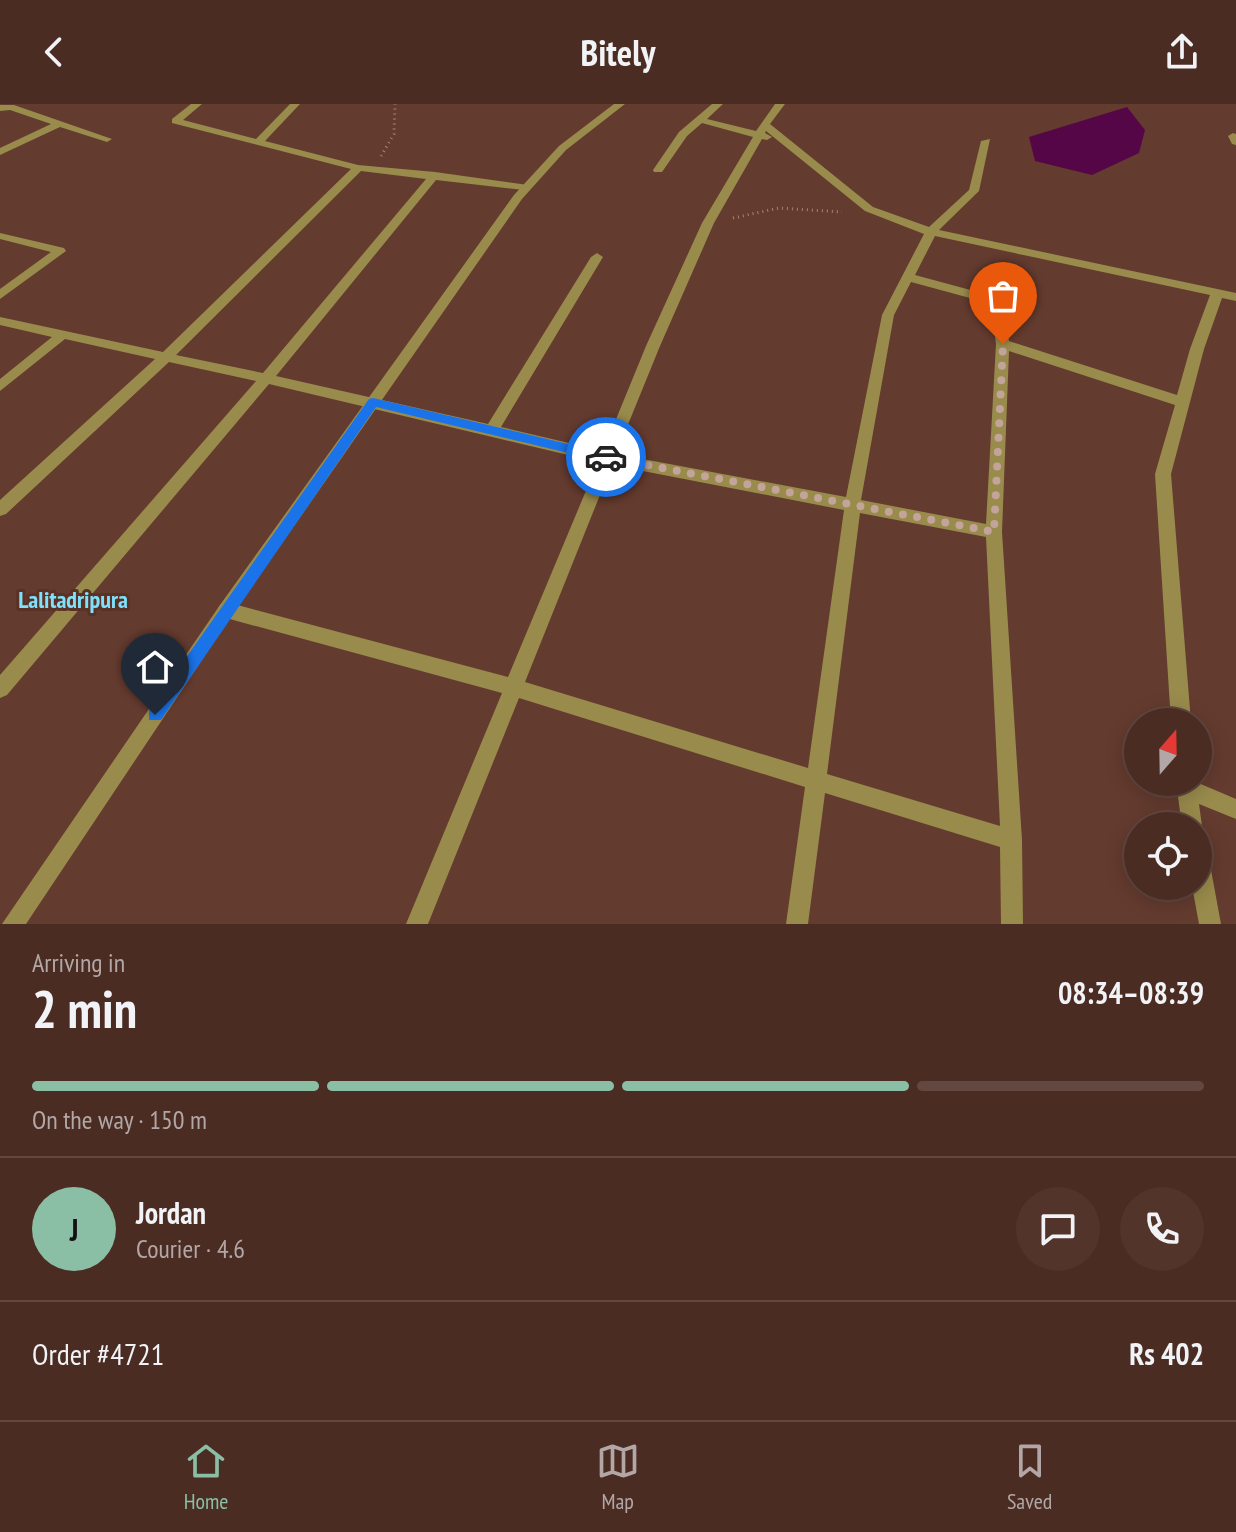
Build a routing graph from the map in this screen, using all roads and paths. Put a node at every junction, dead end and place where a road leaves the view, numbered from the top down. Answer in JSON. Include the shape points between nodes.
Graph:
{"nodes":[{"id":1,"x":295,"y":104,"type":"edge"},
{"id":2,"x":395,"y":104,"type":"edge"},
{"id":3,"x":620,"y":104,"type":"edge"},
{"id":4,"x":718,"y":104,"type":"edge"},
{"id":5,"x":780,"y":104,"type":"edge"},
{"id":6,"x":187,"y":107,"type":"edge"},
{"id":7,"x":0,"y":108,"type":"edge"},
{"id":8,"x":701,"y":120,"type":"junction"},
{"id":9,"x":60,"y":123,"type":"junction"},
{"id":10,"x":762,"y":130,"type":"junction"},
{"id":11,"x":107,"y":139,"type":"dead end"},
{"id":12,"x":260,"y":141,"type":"junction"},
{"id":13,"x":986,"y":141,"type":"dead end"},
{"id":14,"x":0,"y":152,"type":"edge"},
{"id":15,"x":364,"y":168,"type":"junction"},
{"id":16,"x":658,"y":170,"type":"dead end"},
{"id":17,"x":435,"y":175,"type":"junction"},
{"id":18,"x":519,"y":192,"type":"junction"},
{"id":19,"x":882,"y":214,"type":"junction"},
{"id":20,"x":708,"y":223,"type":"junction"},
{"id":21,"x":931,"y":232,"type":"junction"},
{"id":22,"x":0,"y":236,"type":"edge"},
{"id":23,"x":597,"y":257,"type":"dead end"},
{"id":24,"x":908,"y":277,"type":"junction"},
{"id":25,"x":1217,"y":293,"type":"junction"},
{"id":26,"x":0,"y":295,"type":"edge"},
{"id":27,"x":1236,"y":297,"type":"edge"},
{"id":28,"x":0,"y":321,"type":"edge"},
{"id":29,"x":62,"y":335,"type":"junction"},
{"id":30,"x":1003,"y":344,"type":"junction"},
{"id":31,"x":166,"y":357,"type":"junction"},
{"id":32,"x":266,"y":379,"type":"junction"},
{"id":33,"x":0,"y":386,"type":"edge"},
{"id":34,"x":373,"y":402,"type":"junction"},
{"id":35,"x":1182,"y":402,"type":"junction"},
{"id":36,"x":491,"y":431,"type":"junction"},
{"id":37,"x":607,"y":458,"type":"junction"},
{"id":38,"x":853,"y":503,"type":"junction"},
{"id":39,"x":0,"y":510,"type":"edge"},
{"id":40,"x":994,"y":532,"type":"junction"},
{"id":41,"x":226,"y":610,"type":"junction"},
{"id":42,"x":512,"y":687,"type":"junction"},
{"id":43,"x":0,"y":689,"type":"edge"},
{"id":44,"x":1180,"y":708,"type":"edge"},
{"id":45,"x":818,"y":781,"type":"junction"},
{"id":46,"x":1209,"y":796,"type":"edge"},
{"id":47,"x":1236,"y":809,"type":"edge"},
{"id":48,"x":1011,"y":840,"type":"junction"},
{"id":49,"x":1206,"y":900,"type":"edge"},
{"id":50,"x":13,"y":924,"type":"edge"},
{"id":51,"x":417,"y":924,"type":"edge"},
{"id":52,"x":797,"y":924,"type":"edge"},
{"id":53,"x":1012,"y":924,"type":"edge"},
{"id":54,"x":1210,"y":924,"type":"edge"}],
"edges":[{"from":1,"to":12,"type":"street"},
{"from":2,"to":15,"type":"path","via":[[394,134]]},
{"from":3,"to":18,"type":"street","via":[[569,140]]},
{"from":4,"to":8,"type":"street"},
{"from":5,"to":10,"type":"street"},
{"from":6,"to":12,"type":"street","via":[[175,121]]},
{"from":7,"to":9,"type":"street"},
{"from":8,"to":10,"type":"street"},
{"from":8,"to":16,"type":"street","via":[[683,134]]},
{"from":9,"to":11,"type":"street"},
{"from":9,"to":14,"type":"street"},
{"from":10,"to":19,"type":"street","via":[[787,142]]},
{"from":10,"to":20,"type":"street"},
{"from":12,"to":15,"type":"street"},
{"from":13,"to":21,"type":"street","via":[[974,191]]},
{"from":15,"to":17,"type":"street"},
{"from":15,"to":31,"type":"street"},
{"from":17,"to":18,"type":"street"},
{"from":17,"to":32,"type":"street"},
{"from":18,"to":34,"type":"street"},
{"from":19,"to":20,"type":"path","via":[[779,208]]},
{"from":19,"to":21,"type":"street"},
{"from":20,"to":37,"type":"street"},
{"from":21,"to":24,"type":"street"},
{"from":21,"to":25,"type":"street"},
{"from":22,"to":26,"type":"street","via":[[60,251]]},
{"from":23,"to":36,"type":"street"},
{"from":24,"to":30,"type":"street","via":[[985,298],[998,314]]},
{"from":24,"to":38,"type":"street","via":[[888,315]]},
{"from":25,"to":27,"type":"street"},
{"from":25,"to":35,"type":"street"},
{"from":28,"to":29,"type":"street"},
{"from":29,"to":31,"type":"street"},
{"from":29,"to":33,"type":"street"},
{"from":30,"to":35,"type":"street"},
{"from":30,"to":40,"type":"street"},
{"from":31,"to":32,"type":"street"},
{"from":31,"to":39,"type":"street"},
{"from":32,"to":34,"type":"street"},
{"from":32,"to":43,"type":"street"},
{"from":34,"to":36,"type":"street"},
{"from":34,"to":41,"type":"street"},
{"from":35,"to":44,"type":"street","via":[[1163,474]]},
{"from":36,"to":37,"type":"street"},
{"from":37,"to":38,"type":"street"},
{"from":37,"to":42,"type":"street"},
{"from":38,"to":40,"type":"street"},
{"from":38,"to":45,"type":"street"},
{"from":40,"to":48,"type":"street"},
{"from":41,"to":42,"type":"street"},
{"from":41,"to":50,"type":"street"},
{"from":42,"to":45,"type":"street"},
{"from":42,"to":51,"type":"street"},
{"from":45,"to":48,"type":"street"},
{"from":45,"to":52,"type":"street"},
{"from":46,"to":47,"type":"street"},
{"from":48,"to":53,"type":"street"},
{"from":49,"to":54,"type":"street"}]}
